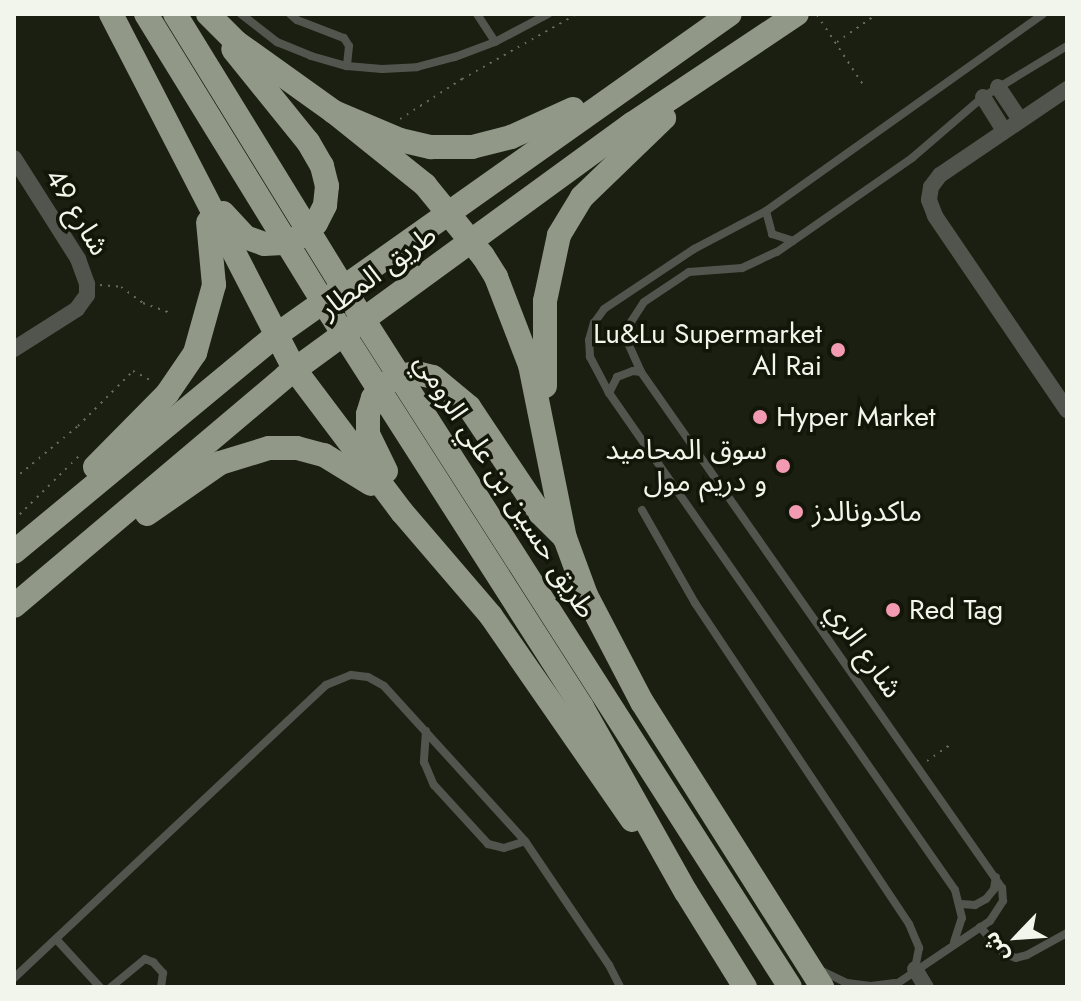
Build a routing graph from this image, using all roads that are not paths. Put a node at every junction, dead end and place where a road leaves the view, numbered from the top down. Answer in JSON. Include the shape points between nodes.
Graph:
{"nodes":[{"id":1,"x":111,"y":14,"type":"edge"},
{"id":2,"x":146,"y":14,"type":"edge"},
{"id":3,"x":175,"y":14,"type":"edge"},
{"id":4,"x":241,"y":14,"type":"edge"},
{"id":5,"x":290,"y":14,"type":"edge"},
{"id":6,"x":477,"y":14,"type":"edge"},
{"id":7,"x":548,"y":14,"type":"edge"},
{"id":8,"x":730,"y":14,"type":"edge"},
{"id":9,"x":797,"y":14,"type":"edge"},
{"id":10,"x":1043,"y":14,"type":"edge"},
{"id":11,"x":211,"y":18,"type":"edge"},
{"id":12,"x":495,"y":42,"type":"junction"},
{"id":13,"x":1067,"y":46,"type":"edge"},
{"id":14,"x":347,"y":66,"type":"junction"},
{"id":15,"x":709,"y":75,"type":"junction"},
{"id":16,"x":640,"y":76,"type":"junction"},
{"id":17,"x":998,"y":87,"type":"junction"},
{"id":18,"x":1067,"y":89,"type":"edge"},
{"id":19,"x":983,"y":97,"type":"junction"},
{"id":20,"x":334,"y":112,"type":"junction"},
{"id":21,"x":1020,"y":120,"type":"junction"},
{"id":22,"x":1004,"y":130,"type":"junction"},
{"id":23,"x":245,"y":152,"type":"junction"},
{"id":24,"x":14,"y":158,"type":"edge"},
{"id":25,"x":202,"y":192,"type":"junction"},
{"id":26,"x":766,"y":211,"type":"junction"},
{"id":27,"x":448,"y":212,"type":"junction"},
{"id":28,"x":472,"y":241,"type":"junction"},
{"id":29,"x":793,"y":241,"type":"junction"},
{"id":30,"x":275,"y":336,"type":"junction"},
{"id":31,"x":14,"y":349,"type":"edge"},
{"id":32,"x":295,"y":370,"type":"junction"},
{"id":33,"x":641,"y":372,"type":"junction"},
{"id":34,"x":609,"y":393,"type":"junction"},
{"id":35,"x":1067,"y":410,"type":"edge"},
{"id":36,"x":546,"y":444,"type":"junction"},
{"id":37,"x":430,"y":446,"type":"junction"},
{"id":38,"x":64,"y":508,"type":"junction"},
{"id":39,"x":642,"y":510,"type":"dead end"},
{"id":40,"x":402,"y":512,"type":"junction"},
{"id":41,"x":565,"y":538,"type":"junction"},
{"id":42,"x":94,"y":539,"type":"junction"},
{"id":43,"x":14,"y":552,"type":"edge"},
{"id":44,"x":14,"y":606,"type":"edge"},
{"id":45,"x":426,"y":731,"type":"junction"},
{"id":46,"x":525,"y":841,"type":"junction"},
{"id":47,"x":996,"y":877,"type":"junction"},
{"id":48,"x":686,"y":892,"type":"junction"},
{"id":49,"x":961,"y":904,"type":"junction"},
{"id":50,"x":980,"y":927,"type":"junction"},
{"id":51,"x":1067,"y":933,"type":"edge"},
{"id":52,"x":56,"y":939,"type":"junction"},
{"id":53,"x":953,"y":944,"type":"junction"},
{"id":54,"x":805,"y":957,"type":"junction"},
{"id":55,"x":915,"y":969,"type":"junction"},
{"id":56,"x":14,"y":978,"type":"edge"},
{"id":57,"x":895,"y":986,"type":"edge"},
{"id":58,"x":100,"y":987,"type":"edge"},
{"id":59,"x":111,"y":987,"type":"edge"},
{"id":60,"x":161,"y":987,"type":"edge"},
{"id":61,"x":620,"y":987,"type":"edge"},
{"id":62,"x":745,"y":987,"type":"edge"},
{"id":63,"x":790,"y":987,"type":"edge"},
{"id":64,"x":822,"y":987,"type":"edge"},
{"id":65,"x":926,"y":987,"type":"edge"}],
"edges":[{"from":1,"to":25,"type":"highway"},
{"from":2,"to":23,"type":"highway","name":"طريق حسين بن علي الرومي"},
{"from":3,"to":23,"type":"highway","name":"طريق حسين بن علي الرومي"},
{"from":4,"to":14,"type":"lane","via":[[277,42]]},
{"from":5,"to":14,"type":"lane","via":[[344,38],[349,46]]},
{"from":6,"to":12,"type":"lane"},
{"from":7,"to":12,"type":"lane"},
{"from":8,"to":16,"type":"highway","name":"طريق المطار"},
{"from":9,"to":15,"type":"highway","name":"طريق المطار"},
{"from":10,"to":26,"type":"lane"},
{"from":11,"to":20,"type":"highway"},
{"from":11,"to":25,"type":"highway","via":[[308,142],[327,186],[316,223],[302,236],[264,244],[245,237]]},
{"from":12,"to":14,"type":"lane","via":[[417,67]]},
{"from":13,"to":17,"type":"lane","name":"شارع الري"},
{"from":15,"to":28,"type":"highway","name":"طريق المطار","via":[[632,124]]},
{"from":15,"to":36,"type":"highway","via":[[582,197],[559,235],[545,301]]},
{"from":16,"to":20,"type":"highway","via":[[492,143],[442,148],[379,133]]},
{"from":16,"to":27,"type":"highway","name":"طريق المطار"},
{"from":17,"to":19,"type":"lane","name":"شارع الري"},
{"from":17,"to":21,"type":"street"},
{"from":18,"to":21,"type":"street"},
{"from":19,"to":22,"type":"street"},
{"from":19,"to":29,"type":"lane","name":"شارع الري","via":[[912,158]]},
{"from":20,"to":27,"type":"highway","via":[[405,166]]},
{"from":21,"to":22,"type":"street"},
{"from":22,"to":35,"type":"street","via":[[940,175],[931,187],[931,208]]},
{"from":23,"to":37,"type":"highway","name":"طريق حسين بن علي الرومي"},
{"from":24,"to":31,"type":"street","name":"شارع 49","via":[[78,259],[87,290],[77,309]]},
{"from":25,"to":30,"type":"highway"},
{"from":25,"to":38,"type":"highway","via":[[214,285],[195,353],[167,394],[116,444]]},
{"from":26,"to":29,"type":"lane","via":[[772,234]]},
{"from":26,"to":34,"type":"lane","via":[[694,249],[604,309],[589,340],[590,357]]},
{"from":27,"to":28,"type":"highway"},
{"from":27,"to":30,"type":"highway","name":"طريق المطار"},
{"from":28,"to":32,"type":"highway","name":"طريق المطار"},
{"from":28,"to":36,"type":"highway","via":[[515,317]]},
{"from":29,"to":33,"type":"lane","name":"شارع الري","via":[[742,268],[689,272],[644,302],[632,316],[628,334]]},
{"from":30,"to":32,"type":"highway"},
{"from":30,"to":38,"type":"highway","name":"طريق المطار"},
{"from":32,"to":40,"type":"highway"},
{"from":32,"to":42,"type":"highway","name":"طريق المطار"},
{"from":33,"to":34,"type":"lane","via":[[617,377]]},
{"from":33,"to":47,"type":"lane","name":"شارع الري"},
{"from":34,"to":49,"type":"lane"},
{"from":36,"to":41,"type":"highway"},
{"from":37,"to":48,"type":"highway","name":"طريق حسين بن علي الرومي"},
{"from":37,"to":63,"type":"highway","name":"طريق حسين بن علي الرومي"},
{"from":38,"to":43,"type":"highway","name":"طريق المطار"},
{"from":39,"to":55,"type":"lane","via":[[695,603],[909,924],[919,948]]},
{"from":40,"to":41,"type":"highway","via":[[399,491],[371,444],[368,414],[384,385],[416,373],[442,381],[469,407],[540,513]]},
{"from":40,"to":42,"type":"highway","via":[[340,462],[310,451],[269,448],[220,463],[138,520]]},
{"from":40,"to":48,"type":"highway","via":[[491,616]]},
{"from":41,"to":54,"type":"highway","via":[[612,650]]},
{"from":42,"to":44,"type":"highway","name":"طريق المطار"},
{"from":45,"to":46,"type":"lane"},
{"from":45,"to":46,"type":"lane","via":[[424,762],[434,785],[488,844],[504,848]]},
{"from":45,"to":52,"type":"lane","via":[[376,681],[359,675],[333,680]]},
{"from":46,"to":61,"type":"lane"},
{"from":47,"to":49,"type":"lane","via":[[986,899]]},
{"from":47,"to":50,"type":"lane","via":[[1003,901]]},
{"from":48,"to":62,"type":"highway","name":"طريق حسين بن علي الرومي"},
{"from":49,"to":53,"type":"lane","via":[[960,932]]},
{"from":50,"to":51,"type":"lane","via":[[1004,954],[1016,958]]},
{"from":50,"to":53,"type":"lane"},
{"from":52,"to":56,"type":"lane"},
{"from":52,"to":58,"type":"lane"},
{"from":53,"to":55,"type":"lane"},
{"from":54,"to":57,"type":"lane","via":[[847,983]]},
{"from":54,"to":64,"type":"highway"},
{"from":55,"to":57,"type":"lane"},
{"from":55,"to":65,"type":"street"},
{"from":59,"to":60,"type":"lane","via":[[145,959],[163,973]]}]}
